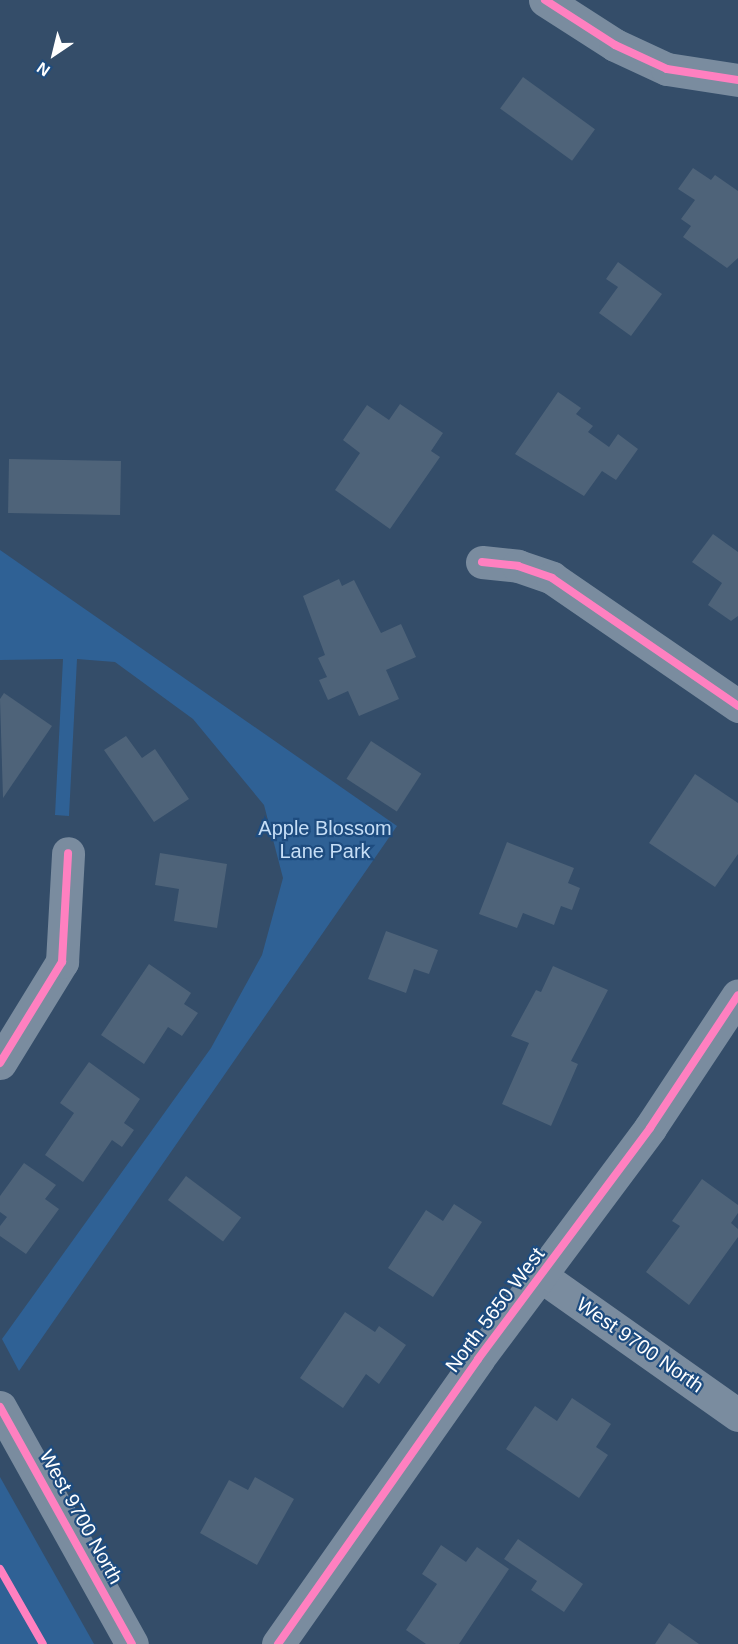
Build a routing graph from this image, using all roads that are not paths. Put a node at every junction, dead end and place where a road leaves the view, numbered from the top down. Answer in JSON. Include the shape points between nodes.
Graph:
{"nodes":[{"id":1,"x":545,"y":0,"type":"edge"},
{"id":2,"x":738,"y":80,"type":"edge"},
{"id":3,"x":482,"y":562,"type":"dead end"},
{"id":4,"x":738,"y":706,"type":"edge"},
{"id":5,"x":68,"y":853,"type":"dead end"},
{"id":6,"x":738,"y":994,"type":"edge"},
{"id":7,"x":0,"y":1063,"type":"edge"},
{"id":8,"x":541,"y":1276,"type":"junction"},
{"id":9,"x":0,"y":1407,"type":"edge"},
{"id":10,"x":738,"y":1415,"type":"edge"},
{"id":11,"x":132,"y":1644,"type":"edge"},
{"id":12,"x":278,"y":1644,"type":"edge"}],
"edges":[{"from":1,"to":2,"type":"street","via":[[615,45],[667,69]]},
{"from":3,"to":4,"type":"street","via":[[518,566],[552,578]]},
{"from":5,"to":7,"type":"street","via":[[62,962]]},
{"from":6,"to":8,"type":"street","name":"North 5650 West","via":[[650,1128]]},
{"from":8,"to":10,"type":"street","name":"West 9700 North"},
{"from":8,"to":12,"type":"street","name":"North 5650 West"},
{"from":9,"to":11,"type":"street","name":"West 9700 North"}]}
